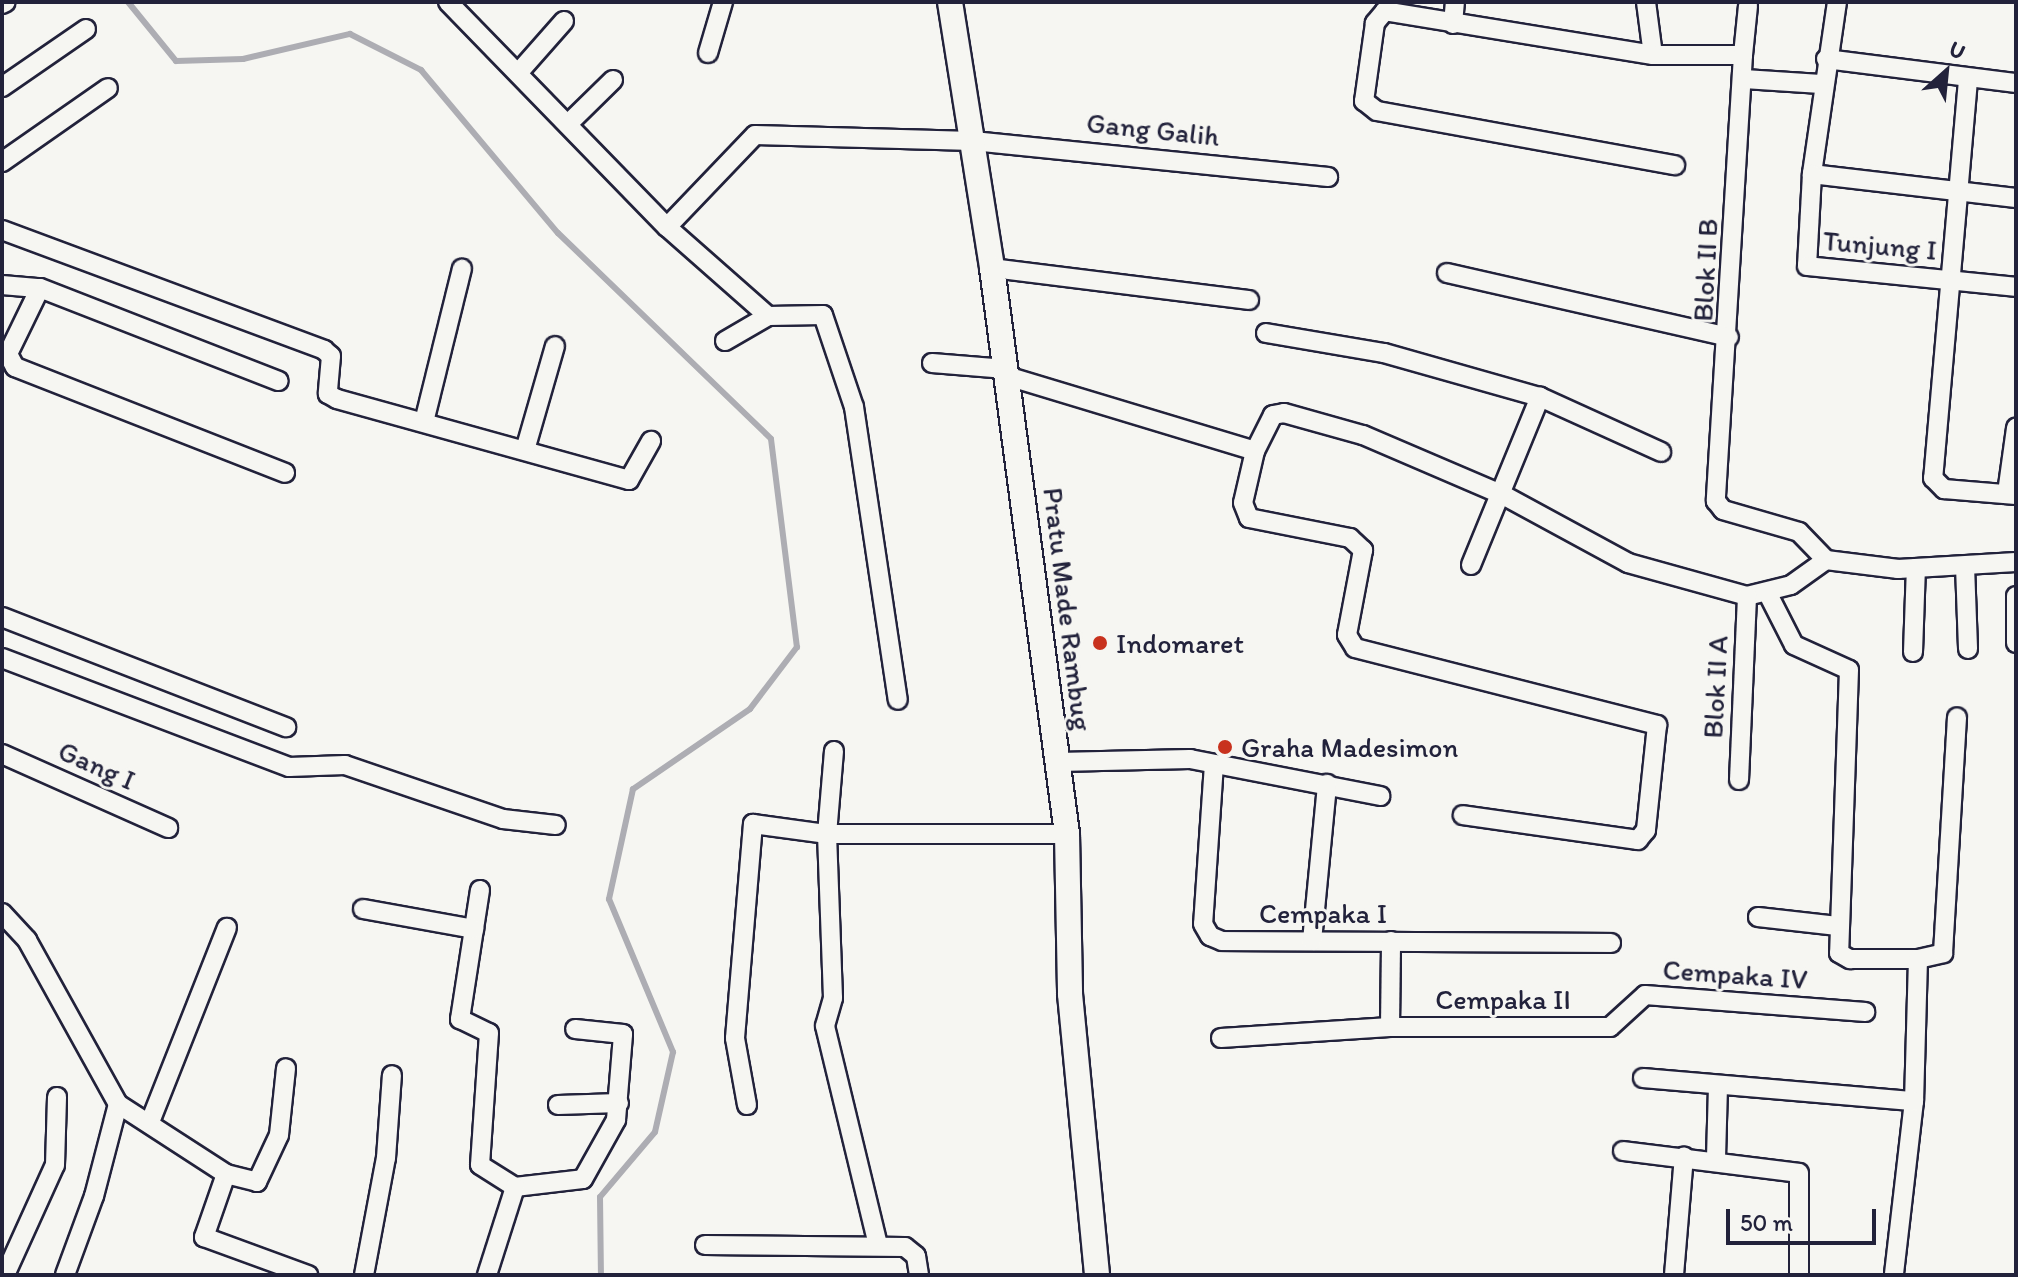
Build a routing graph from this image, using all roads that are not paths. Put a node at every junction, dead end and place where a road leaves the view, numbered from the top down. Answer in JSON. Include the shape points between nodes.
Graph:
{"nodes":[{"id":1,"x":448,"y":2,"type":"edge"},
{"id":2,"x":723,"y":2,"type":"edge"},
{"id":3,"x":950,"y":2,"type":"edge"},
{"id":4,"x":1455,"y":2,"type":"edge"},
{"id":5,"x":1646,"y":2,"type":"edge"},
{"id":6,"x":1837,"y":2,"type":"edge"},
{"id":7,"x":1748,"y":6,"type":"dead end"},
{"id":8,"x":564,"y":21,"type":"dead end"},
{"id":9,"x":1453,"y":24,"type":"junction"},
{"id":10,"x":86,"y":29,"type":"dead end"},
{"id":11,"x":708,"y":53,"type":"dead end"},
{"id":12,"x":1653,"y":55,"type":"junction"},
{"id":13,"x":1743,"y":55,"type":"junction"},
{"id":14,"x":1826,"y":59,"type":"junction"},
{"id":15,"x":519,"y":72,"type":"junction"},
{"id":16,"x":1744,"y":79,"type":"junction"},
{"id":17,"x":613,"y":80,"type":"dead end"},
{"id":18,"x":1968,"y":80,"type":"junction"},
{"id":19,"x":2016,"y":83,"type":"edge"},
{"id":20,"x":1821,"y":84,"type":"junction"},
{"id":21,"x":2,"y":87,"type":"edge"},
{"id":22,"x":108,"y":88,"type":"dead end"},
{"id":23,"x":568,"y":124,"type":"junction"},
{"id":24,"x":973,"y":141,"type":"junction"},
{"id":25,"x":2,"y":162,"type":"edge"},
{"id":26,"x":1675,"y":165,"type":"dead end"},
{"id":27,"x":1812,"y":174,"type":"junction"},
{"id":28,"x":1328,"y":177,"type":"dead end"},
{"id":29,"x":1958,"y":191,"type":"junction"},
{"id":30,"x":2016,"y":198,"type":"edge"},
{"id":31,"x":667,"y":227,"type":"junction"},
{"id":32,"x":2,"y":230,"type":"edge"},
{"id":33,"x":992,"y":268,"type":"junction"},
{"id":34,"x":462,"y":269,"type":"dead end"},
{"id":35,"x":1447,"y":273,"type":"dead end"},
{"id":36,"x":1952,"y":279,"type":"junction"},
{"id":37,"x":2,"y":285,"type":"edge"},
{"id":38,"x":2016,"y":287,"type":"edge"},
{"id":39,"x":40,"y":288,"type":"junction"},
{"id":40,"x":1249,"y":300,"type":"dead end"},
{"id":41,"x":768,"y":316,"type":"junction"},
{"id":42,"x":1266,"y":333,"type":"dead end"},
{"id":43,"x":1729,"y":337,"type":"junction"},
{"id":44,"x":725,"y":341,"type":"dead end"},
{"id":45,"x":555,"y":346,"type":"dead end"},
{"id":46,"x":932,"y":363,"type":"dead end"},
{"id":47,"x":1006,"y":372,"type":"junction"},
{"id":48,"x":279,"y":381,"type":"dead end"},
{"id":49,"x":1540,"y":397,"type":"junction"},
{"id":50,"x":424,"y":422,"type":"junction"},
{"id":51,"x":2015,"y":440,"type":"edge"},
{"id":52,"x":651,"y":441,"type":"dead end"},
{"id":53,"x":525,"y":450,"type":"junction"},
{"id":54,"x":1255,"y":451,"type":"junction"},
{"id":55,"x":1661,"y":452,"type":"dead end"},
{"id":56,"x":285,"y":473,"type":"dead end"},
{"id":57,"x":2012,"y":494,"type":"edge"},
{"id":58,"x":1503,"y":495,"type":"junction"},
{"id":59,"x":1826,"y":560,"type":"junction"},
{"id":60,"x":2016,"y":562,"type":"edge"},
{"id":61,"x":1471,"y":565,"type":"dead end"},
{"id":62,"x":1965,"y":566,"type":"junction"},
{"id":63,"x":1916,"y":568,"type":"junction"},
{"id":64,"x":1768,"y":594,"type":"junction"},
{"id":65,"x":1747,"y":596,"type":"junction"},
{"id":66,"x":2016,"y":596,"type":"edge"},
{"id":67,"x":2,"y":617,"type":"edge"},
{"id":68,"x":2016,"y":643,"type":"edge"},
{"id":69,"x":1968,"y":649,"type":"dead end"},
{"id":70,"x":1913,"y":652,"type":"dead end"},
{"id":71,"x":2,"y":658,"type":"edge"},
{"id":72,"x":898,"y":700,"type":"dead end"},
{"id":73,"x":1957,"y":717,"type":"dead end"},
{"id":74,"x":286,"y":727,"type":"dead end"},
{"id":75,"x":834,"y":751,"type":"dead end"},
{"id":76,"x":2,"y":754,"type":"edge"},
{"id":77,"x":1058,"y":762,"type":"junction"},
{"id":78,"x":1214,"y":764,"type":"junction"},
{"id":79,"x":1739,"y":780,"type":"dead end"},
{"id":80,"x":1327,"y":784,"type":"junction"},
{"id":81,"x":1380,"y":796,"type":"dead end"},
{"id":82,"x":1463,"y":815,"type":"dead end"},
{"id":83,"x":556,"y":825,"type":"dead end"},
{"id":84,"x":168,"y":828,"type":"dead end"},
{"id":85,"x":827,"y":834,"type":"junction"},
{"id":86,"x":1067,"y":834,"type":"junction"},
{"id":87,"x":480,"y":890,"type":"dead end"},
{"id":88,"x":363,"y":909,"type":"dead end"},
{"id":89,"x":2,"y":913,"type":"edge"},
{"id":90,"x":1758,"y":917,"type":"dead end"},
{"id":91,"x":1837,"y":926,"type":"junction"},
{"id":92,"x":227,"y":928,"type":"dead end"},
{"id":93,"x":474,"y":929,"type":"junction"},
{"id":94,"x":1312,"y":941,"type":"junction"},
{"id":95,"x":1391,"y":941,"type":"junction"},
{"id":96,"x":1611,"y":943,"type":"dead end"},
{"id":97,"x":1918,"y":959,"type":"junction"},
{"id":98,"x":1865,"y":1012,"type":"dead end"},
{"id":99,"x":1616,"y":1026,"type":"joint"},
{"id":100,"x":1390,"y":1027,"type":"junction"},
{"id":101,"x":575,"y":1029,"type":"dead end"},
{"id":102,"x":1221,"y":1038,"type":"dead end"},
{"id":103,"x":286,"y":1068,"type":"dead end"},
{"id":104,"x":392,"y":1075,"type":"dead end"},
{"id":105,"x":1643,"y":1078,"type":"dead end"},
{"id":106,"x":1718,"y":1085,"type":"junction"},
{"id":107,"x":57,"y":1097,"type":"dead end"},
{"id":108,"x":1914,"y":1101,"type":"junction"},
{"id":109,"x":619,"y":1103,"type":"junction"},
{"id":110,"x":118,"y":1104,"type":"junction"},
{"id":111,"x":558,"y":1105,"type":"dead end"},
{"id":112,"x":747,"y":1105,"type":"dead end"},
{"id":113,"x":150,"y":1122,"type":"junction"},
{"id":114,"x":1623,"y":1151,"type":"dead end"},
{"id":115,"x":1684,"y":1156,"type":"junction"},
{"id":116,"x":1716,"y":1158,"type":"junction"},
{"id":117,"x":226,"y":1174,"type":"junction"},
{"id":118,"x":515,"y":1187,"type":"junction"},
{"id":119,"x":705,"y":1245,"type":"dead end"},
{"id":120,"x":878,"y":1245,"type":"junction"},
{"id":121,"x":9,"y":1274,"type":"edge"},
{"id":122,"x":65,"y":1275,"type":"edge"},
{"id":123,"x":308,"y":1275,"type":"edge"},
{"id":124,"x":364,"y":1275,"type":"edge"},
{"id":125,"x":487,"y":1275,"type":"edge"},
{"id":126,"x":919,"y":1275,"type":"edge"},
{"id":127,"x":1097,"y":1275,"type":"edge"},
{"id":128,"x":1674,"y":1275,"type":"edge"},
{"id":129,"x":1799,"y":1275,"type":"edge"},
{"id":130,"x":1894,"y":1275,"type":"edge"}],
"edges":[{"from":1,"to":15,"type":"street"},
{"from":2,"to":11,"type":"street"},
{"from":3,"to":24,"type":"street","name":"Pratu Made Rambug"},
{"from":4,"to":9,"type":"street"},
{"from":5,"to":12,"type":"street"},
{"from":6,"to":14,"type":"street"},
{"from":7,"to":13,"type":"street","name":"Blok II B"},
{"from":8,"to":15,"type":"street"},
{"from":9,"to":12,"type":"street"},
{"from":9,"to":26,"type":"street","via":[[1390,11],[1377,18],[1367,106]]},
{"from":10,"to":21,"type":"street"},
{"from":12,"to":13,"type":"street"},
{"from":13,"to":16,"type":"street","name":"Blok II B"},
{"from":14,"to":18,"type":"street"},
{"from":14,"to":20,"type":"street"},
{"from":15,"to":23,"type":"street"},
{"from":16,"to":20,"type":"street"},
{"from":16,"to":43,"type":"street","name":"Blok II B"},
{"from":17,"to":23,"type":"street"},
{"from":18,"to":19,"type":"street"},
{"from":18,"to":29,"type":"street"},
{"from":20,"to":27,"type":"street"},
{"from":22,"to":25,"type":"street"},
{"from":23,"to":31,"type":"street"},
{"from":24,"to":28,"type":"street","name":"Gang Galih"},
{"from":24,"to":31,"type":"street","name":"Gang Galih","via":[[755,135]]},
{"from":24,"to":33,"type":"street","name":"Pratu Made Rambug"},
{"from":27,"to":29,"type":"street"},
{"from":27,"to":36,"type":"street","name":"Tunjung I","via":[[1806,263]]},
{"from":29,"to":30,"type":"street"},
{"from":29,"to":36,"type":"street"},
{"from":31,"to":41,"type":"street"},
{"from":32,"to":50,"type":"street","via":[[324,350],[331,356],[328,394]]},
{"from":33,"to":40,"type":"street"},
{"from":33,"to":47,"type":"street","name":"Pratu Made Rambug"},
{"from":34,"to":50,"type":"street"},
{"from":35,"to":43,"type":"street"},
{"from":36,"to":38,"type":"street","name":"Tunjung I"},
{"from":36,"to":57,"type":"street","via":[[1933,483]]},
{"from":37,"to":39,"type":"street"},
{"from":39,"to":48,"type":"street"},
{"from":39,"to":56,"type":"street","via":[[8,354],[15,367]]},
{"from":41,"to":44,"type":"street"},
{"from":41,"to":72,"type":"street","via":[[819,311],[843,359]]},
{"from":42,"to":49,"type":"street","via":[[1384,353]]},
{"from":43,"to":59,"type":"street","name":"Blok II B","via":[[1716,501],[1723,510],[1799,532]]},
{"from":45,"to":53,"type":"street"},
{"from":46,"to":47,"type":"street"},
{"from":47,"to":54,"type":"street"},
{"from":47,"to":77,"type":"street","name":"Pratu Made Rambug"},
{"from":49,"to":55,"type":"street"},
{"from":49,"to":58,"type":"street"},
{"from":50,"to":53,"type":"street"},
{"from":51,"to":57,"type":"street"},
{"from":52,"to":53,"type":"street","via":[[629,480]]},
{"from":54,"to":58,"type":"street","via":[[1273,415],[1284,413],[1391,443]]},
{"from":54,"to":82,"type":"street","via":[[1243,503],[1249,518],[1350,538],[1363,550],[1347,635],[1355,648],[1657,725],[1646,830],[1638,840]]},
{"from":58,"to":61,"type":"street"},
{"from":58,"to":65,"type":"street","via":[[1628,563]]},
{"from":59,"to":63,"type":"street"},
{"from":59,"to":64,"type":"street"},
{"from":60,"to":62,"type":"street"},
{"from":62,"to":63,"type":"street"},
{"from":62,"to":69,"type":"street"},
{"from":63,"to":70,"type":"street"},
{"from":64,"to":65,"type":"street"},
{"from":64,"to":91,"type":"street","via":[[1794,645],[1849,670]]},
{"from":65,"to":79,"type":"street","name":"Blok II A"},
{"from":66,"to":68,"type":"street"},
{"from":67,"to":74,"type":"street"},
{"from":71,"to":83,"type":"street","via":[[289,767],[345,765],[503,819]]},
{"from":73,"to":97,"type":"street","via":[[1943,953]]},
{"from":75,"to":85,"type":"street"},
{"from":76,"to":84,"type":"street","name":"Gang I"},
{"from":77,"to":78,"type":"street"},
{"from":77,"to":86,"type":"street","name":"Pratu Made Rambug"},
{"from":78,"to":80,"type":"street"},
{"from":78,"to":94,"type":"street","name":"Cempaka I","via":[[1203,924],[1222,941]]},
{"from":80,"to":81,"type":"street"},
{"from":80,"to":94,"type":"street"},
{"from":85,"to":86,"type":"street"},
{"from":85,"to":112,"type":"street","via":[[759,823],[748,832],[735,1038]]},
{"from":85,"to":120,"type":"street","via":[[833,998],[825,1026]]},
{"from":86,"to":127,"type":"street","name":"Pratu Made Rambug","via":[[1070,994]]},
{"from":87,"to":93,"type":"street"},
{"from":88,"to":93,"type":"street"},
{"from":89,"to":110,"type":"street","via":[[27,940]]},
{"from":90,"to":91,"type":"street"},
{"from":91,"to":97,"type":"street","via":[[1837,947],[1844,957]]},
{"from":92,"to":113,"type":"street"},
{"from":93,"to":118,"type":"street","via":[[460,1019],[489,1033],[479,1157],[487,1172]]},
{"from":94,"to":95,"type":"street","name":"Cempaka I"},
{"from":95,"to":96,"type":"street","name":"Cempaka I"},
{"from":95,"to":100,"type":"street"},
{"from":97,"to":108,"type":"street"},
{"from":98,"to":99,"type":"street","name":"Cempaka IV","via":[[1645,995]]},
{"from":99,"to":100,"type":"street","name":"Cempaka II"},
{"from":100,"to":102,"type":"street","name":"Cempaka II"},
{"from":101,"to":109,"type":"street","via":[[623,1034]]},
{"from":103,"to":117,"type":"street","via":[[279,1135],[257,1182],[248,1185]]},
{"from":104,"to":124,"type":"street","via":[[386,1158]]},
{"from":105,"to":106,"type":"street"},
{"from":106,"to":108,"type":"street"},
{"from":106,"to":116,"type":"street"},
{"from":107,"to":121,"type":"street","via":[[55,1165]]},
{"from":108,"to":130,"type":"street"},
{"from":109,"to":111,"type":"street"},
{"from":109,"to":118,"type":"street","via":[[610,1135],[586,1177]]},
{"from":110,"to":113,"type":"street"},
{"from":110,"to":122,"type":"street"},
{"from":113,"to":117,"type":"street"},
{"from":114,"to":115,"type":"street"},
{"from":115,"to":116,"type":"street"},
{"from":115,"to":128,"type":"street"},
{"from":116,"to":129,"type":"street","via":[[1791,1167],[1802,1188]]},
{"from":117,"to":123,"type":"street","via":[[204,1237]]},
{"from":118,"to":125,"type":"street"},
{"from":119,"to":120,"type":"street"},
{"from":120,"to":126,"type":"street","via":[[911,1250]]}]}
